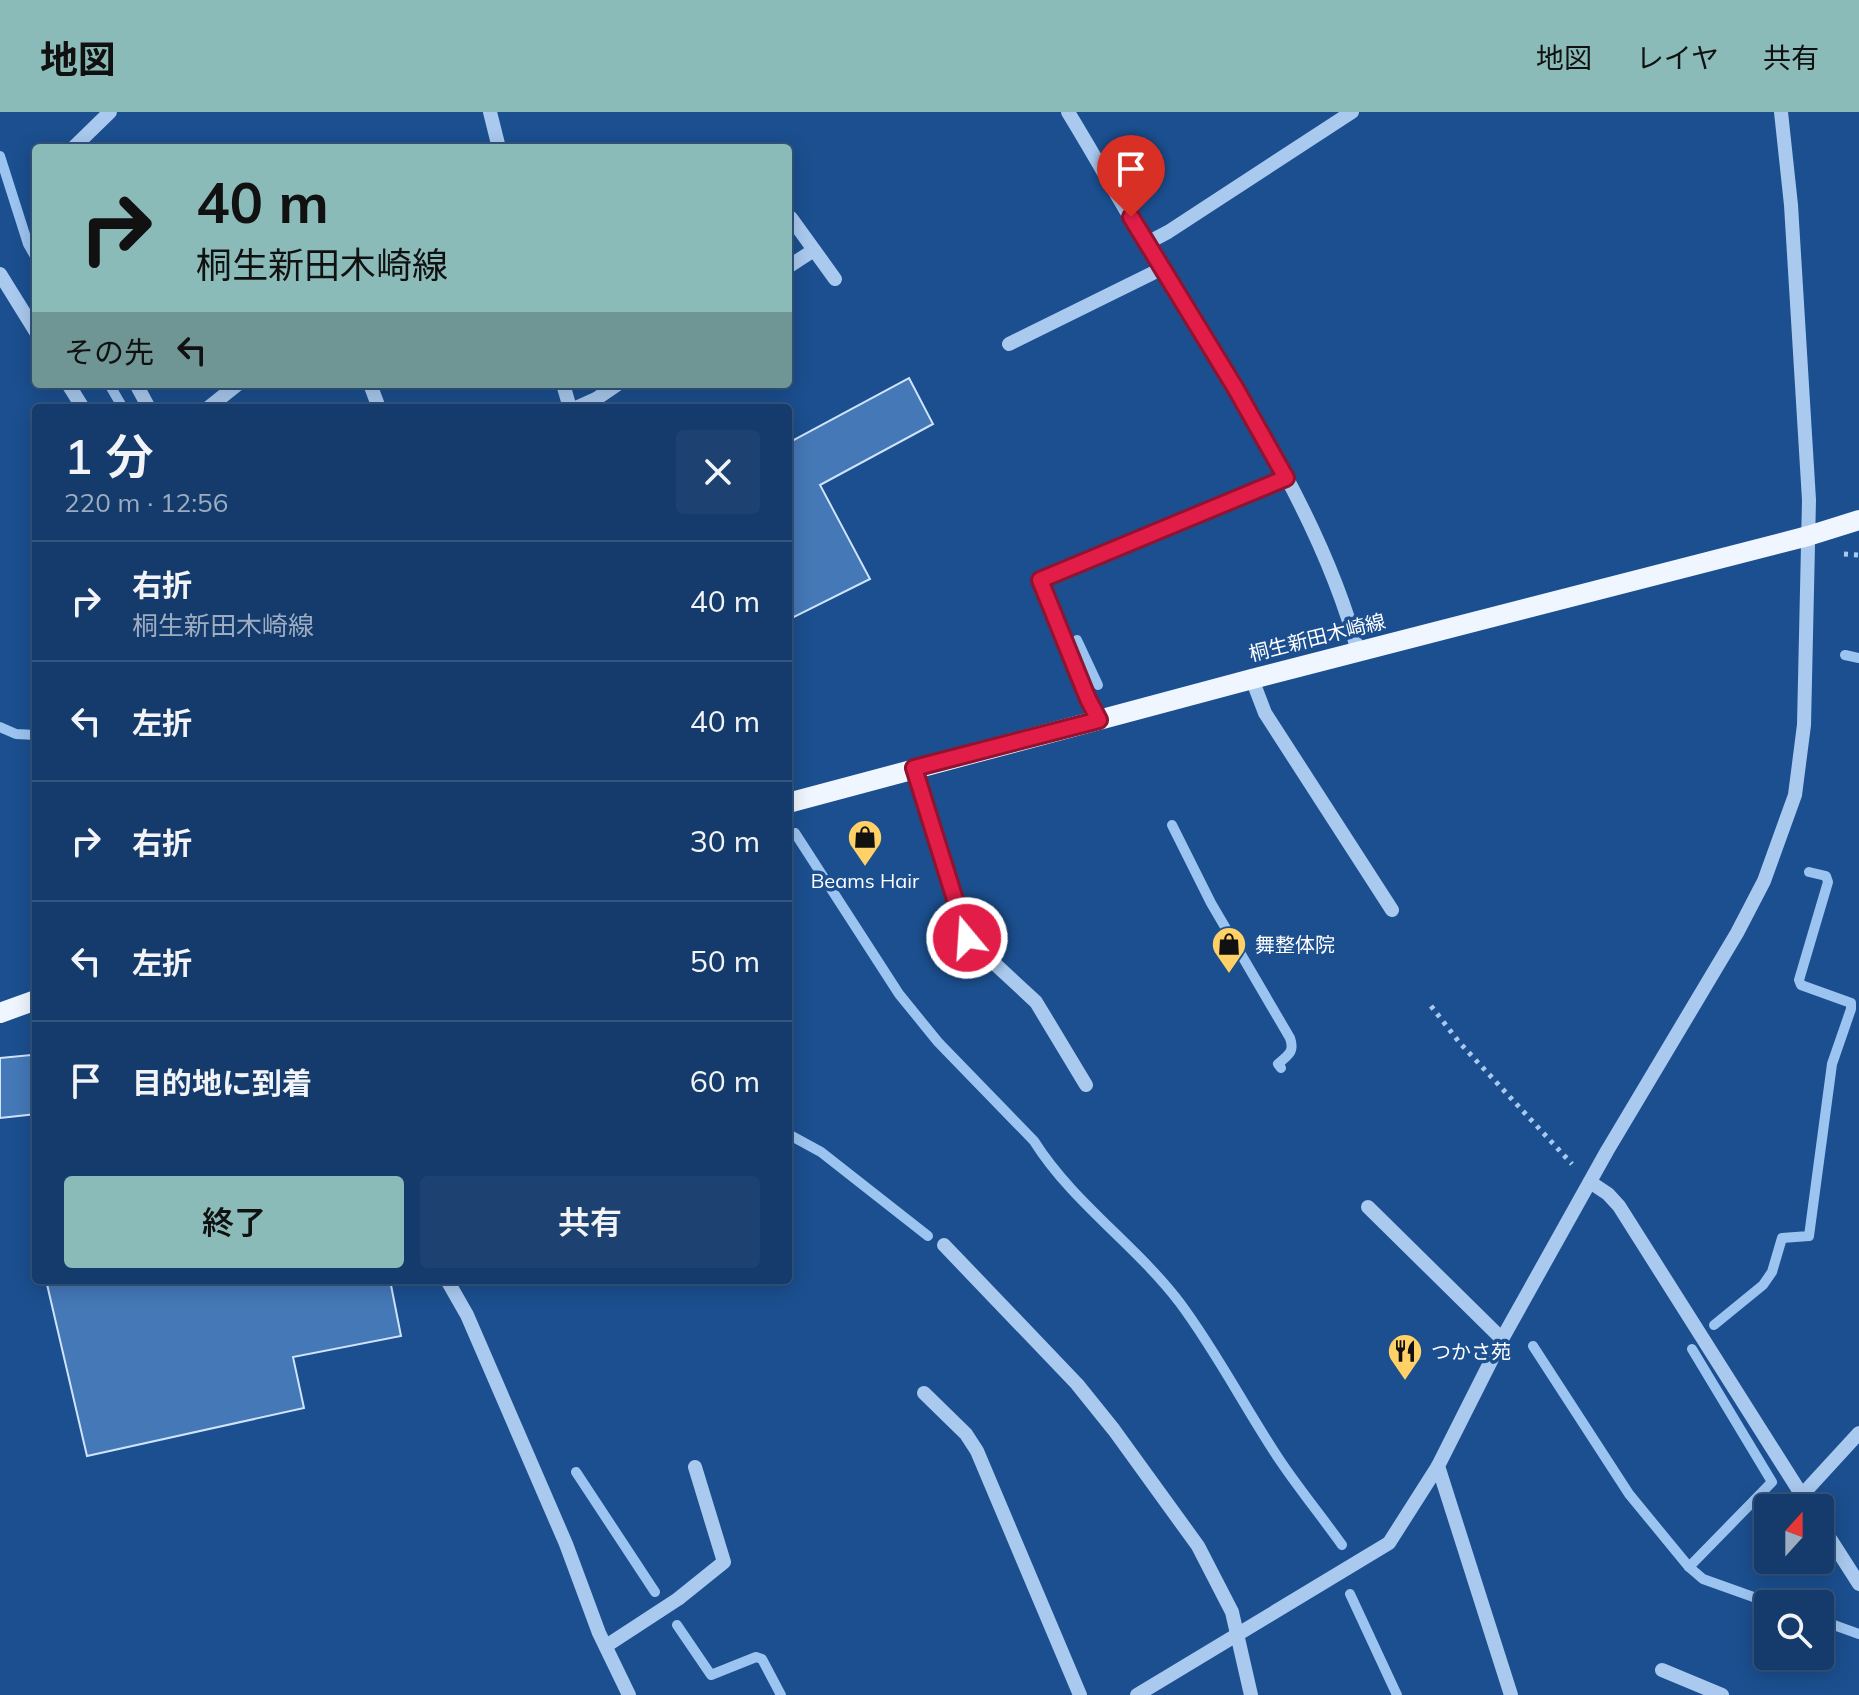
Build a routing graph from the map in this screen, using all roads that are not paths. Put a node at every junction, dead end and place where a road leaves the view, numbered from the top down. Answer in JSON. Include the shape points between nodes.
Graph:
{"nodes":[{"id":1,"x":110,"y":112,"type":"edge"},
{"id":2,"x":490,"y":112,"type":"edge"},
{"id":3,"x":1068,"y":112,"type":"edge"},
{"id":4,"x":1352,"y":112,"type":"edge"},
{"id":5,"x":1781,"y":112,"type":"edge"},
{"id":6,"x":77,"y":144,"type":"edge"},
{"id":7,"x":498,"y":144,"type":"edge"},
{"id":8,"x":792,"y":219,"type":"edge"},
{"id":9,"x":1147,"y":243,"type":"junction"},
{"id":10,"x":814,"y":250,"type":"junction"},
{"id":11,"x":792,"y":264,"type":"edge"},
{"id":12,"x":1161,"y":269,"type":"junction"},
{"id":13,"x":0,"y":274,"type":"edge"},
{"id":14,"x":835,"y":279,"type":"dead end"},
{"id":15,"x":32,"y":326,"type":"edge"},
{"id":16,"x":1009,"y":344,"type":"dead end"},
{"id":17,"x":233,"y":388,"type":"edge"},
{"id":18,"x":612,"y":388,"type":"edge"},
{"id":19,"x":213,"y":404,"type":"edge"},
{"id":20,"x":583,"y":404,"type":"edge"},
{"id":21,"x":1286,"y":478,"type":"junction"},
{"id":22,"x":1859,"y":520,"type":"edge"},
{"id":23,"x":1808,"y":536,"type":"junction"},
{"id":24,"x":1358,"y":652,"type":"junction"},
{"id":25,"x":1252,"y":679,"type":"junction"},
{"id":26,"x":1099,"y":720,"type":"junction"},
{"id":27,"x":914,"y":768,"type":"junction"},
{"id":28,"x":792,"y":802,"type":"edge"},
{"id":29,"x":1392,"y":910,"type":"dead end"},
{"id":30,"x":32,"y":1001,"type":"edge"},
{"id":31,"x":0,"y":1013,"type":"edge"},
{"id":32,"x":1086,"y":1085,"type":"dead end"},
{"id":33,"x":1590,"y":1182,"type":"junction"},
{"id":34,"x":1368,"y":1207,"type":"dead end"},
{"id":35,"x":944,"y":1245,"type":"dead end"},
{"id":36,"x":449,"y":1284,"type":"edge"},
{"id":37,"x":1502,"y":1339,"type":"junction"},
{"id":38,"x":924,"y":1393,"type":"dead end"},
{"id":39,"x":1859,"y":1433,"type":"edge"},
{"id":40,"x":1438,"y":1466,"type":"junction"},
{"id":41,"x":695,"y":1467,"type":"dead end"},
{"id":42,"x":1801,"y":1494,"type":"edge"},
{"id":43,"x":1812,"y":1494,"type":"edge"},
{"id":44,"x":1834,"y":1545,"type":"edge"},
{"id":45,"x":1859,"y":1584,"type":"edge"},
{"id":46,"x":1237,"y":1634,"type":"junction"},
{"id":47,"x":606,"y":1646,"type":"junction"},
{"id":48,"x":1662,"y":1670,"type":"dead end"},
{"id":49,"x":629,"y":1695,"type":"edge"},
{"id":50,"x":1080,"y":1695,"type":"edge"},
{"id":51,"x":1137,"y":1695,"type":"edge"},
{"id":52,"x":1251,"y":1695,"type":"edge"},
{"id":53,"x":1511,"y":1695,"type":"edge"},
{"id":54,"x":1722,"y":1695,"type":"edge"}],
"edges":[{"from":1,"to":6,"type":"street"},
{"from":2,"to":7,"type":"street"},
{"from":3,"to":9,"type":"street"},
{"from":4,"to":9,"type":"street"},
{"from":5,"to":23,"type":"street","via":[[1791,205]]},
{"from":8,"to":10,"type":"street"},
{"from":9,"to":12,"type":"street"},
{"from":10,"to":11,"type":"street"},
{"from":10,"to":14,"type":"street"},
{"from":12,"to":16,"type":"street"},
{"from":12,"to":21,"type":"street"},
{"from":13,"to":15,"type":"street"},
{"from":17,"to":19,"type":"street"},
{"from":18,"to":20,"type":"street"},
{"from":21,"to":24,"type":"street","via":[[1322,553]]},
{"from":21,"to":26,"type":"street","via":[[1040,580]]},
{"from":22,"to":23,"type":"main road","name":"桐生新田木崎線"},
{"from":23,"to":24,"type":"main road","name":"桐生新田木崎線"},
{"from":23,"to":33,"type":"street","via":[[1804,725],[1795,795],[1782,836],[1737,933]]},
{"from":24,"to":25,"type":"main road","name":"桐生新田木崎線"},
{"from":25,"to":26,"type":"main road","name":"桐生新田木崎線"},
{"from":25,"to":29,"type":"street","via":[[1265,713]]},
{"from":26,"to":27,"type":"main road","name":"桐生新田木崎線"},
{"from":27,"to":28,"type":"main road","name":"桐生新田木崎線"},
{"from":27,"to":32,"type":"street","via":[[967,938],[1036,1002]]},
{"from":30,"to":31,"type":"main road"},
{"from":33,"to":37,"type":"street"},
{"from":33,"to":42,"type":"street","via":[[1619,1206]]},
{"from":34,"to":37,"type":"street"},
{"from":35,"to":46,"type":"street","via":[[1114,1430],[1198,1546],[1232,1612]]},
{"from":36,"to":47,"type":"street"},
{"from":37,"to":40,"type":"street"},
{"from":38,"to":50,"type":"street","via":[[977,1451]]},
{"from":39,"to":43,"type":"street"},
{"from":40,"to":46,"type":"street","via":[[1389,1543]]},
{"from":40,"to":53,"type":"street"},
{"from":41,"to":47,"type":"street","via":[[724,1562]]},
{"from":44,"to":45,"type":"street"},
{"from":46,"to":51,"type":"street"},
{"from":46,"to":52,"type":"street"},
{"from":47,"to":49,"type":"street"},
{"from":48,"to":54,"type":"street"}]}
